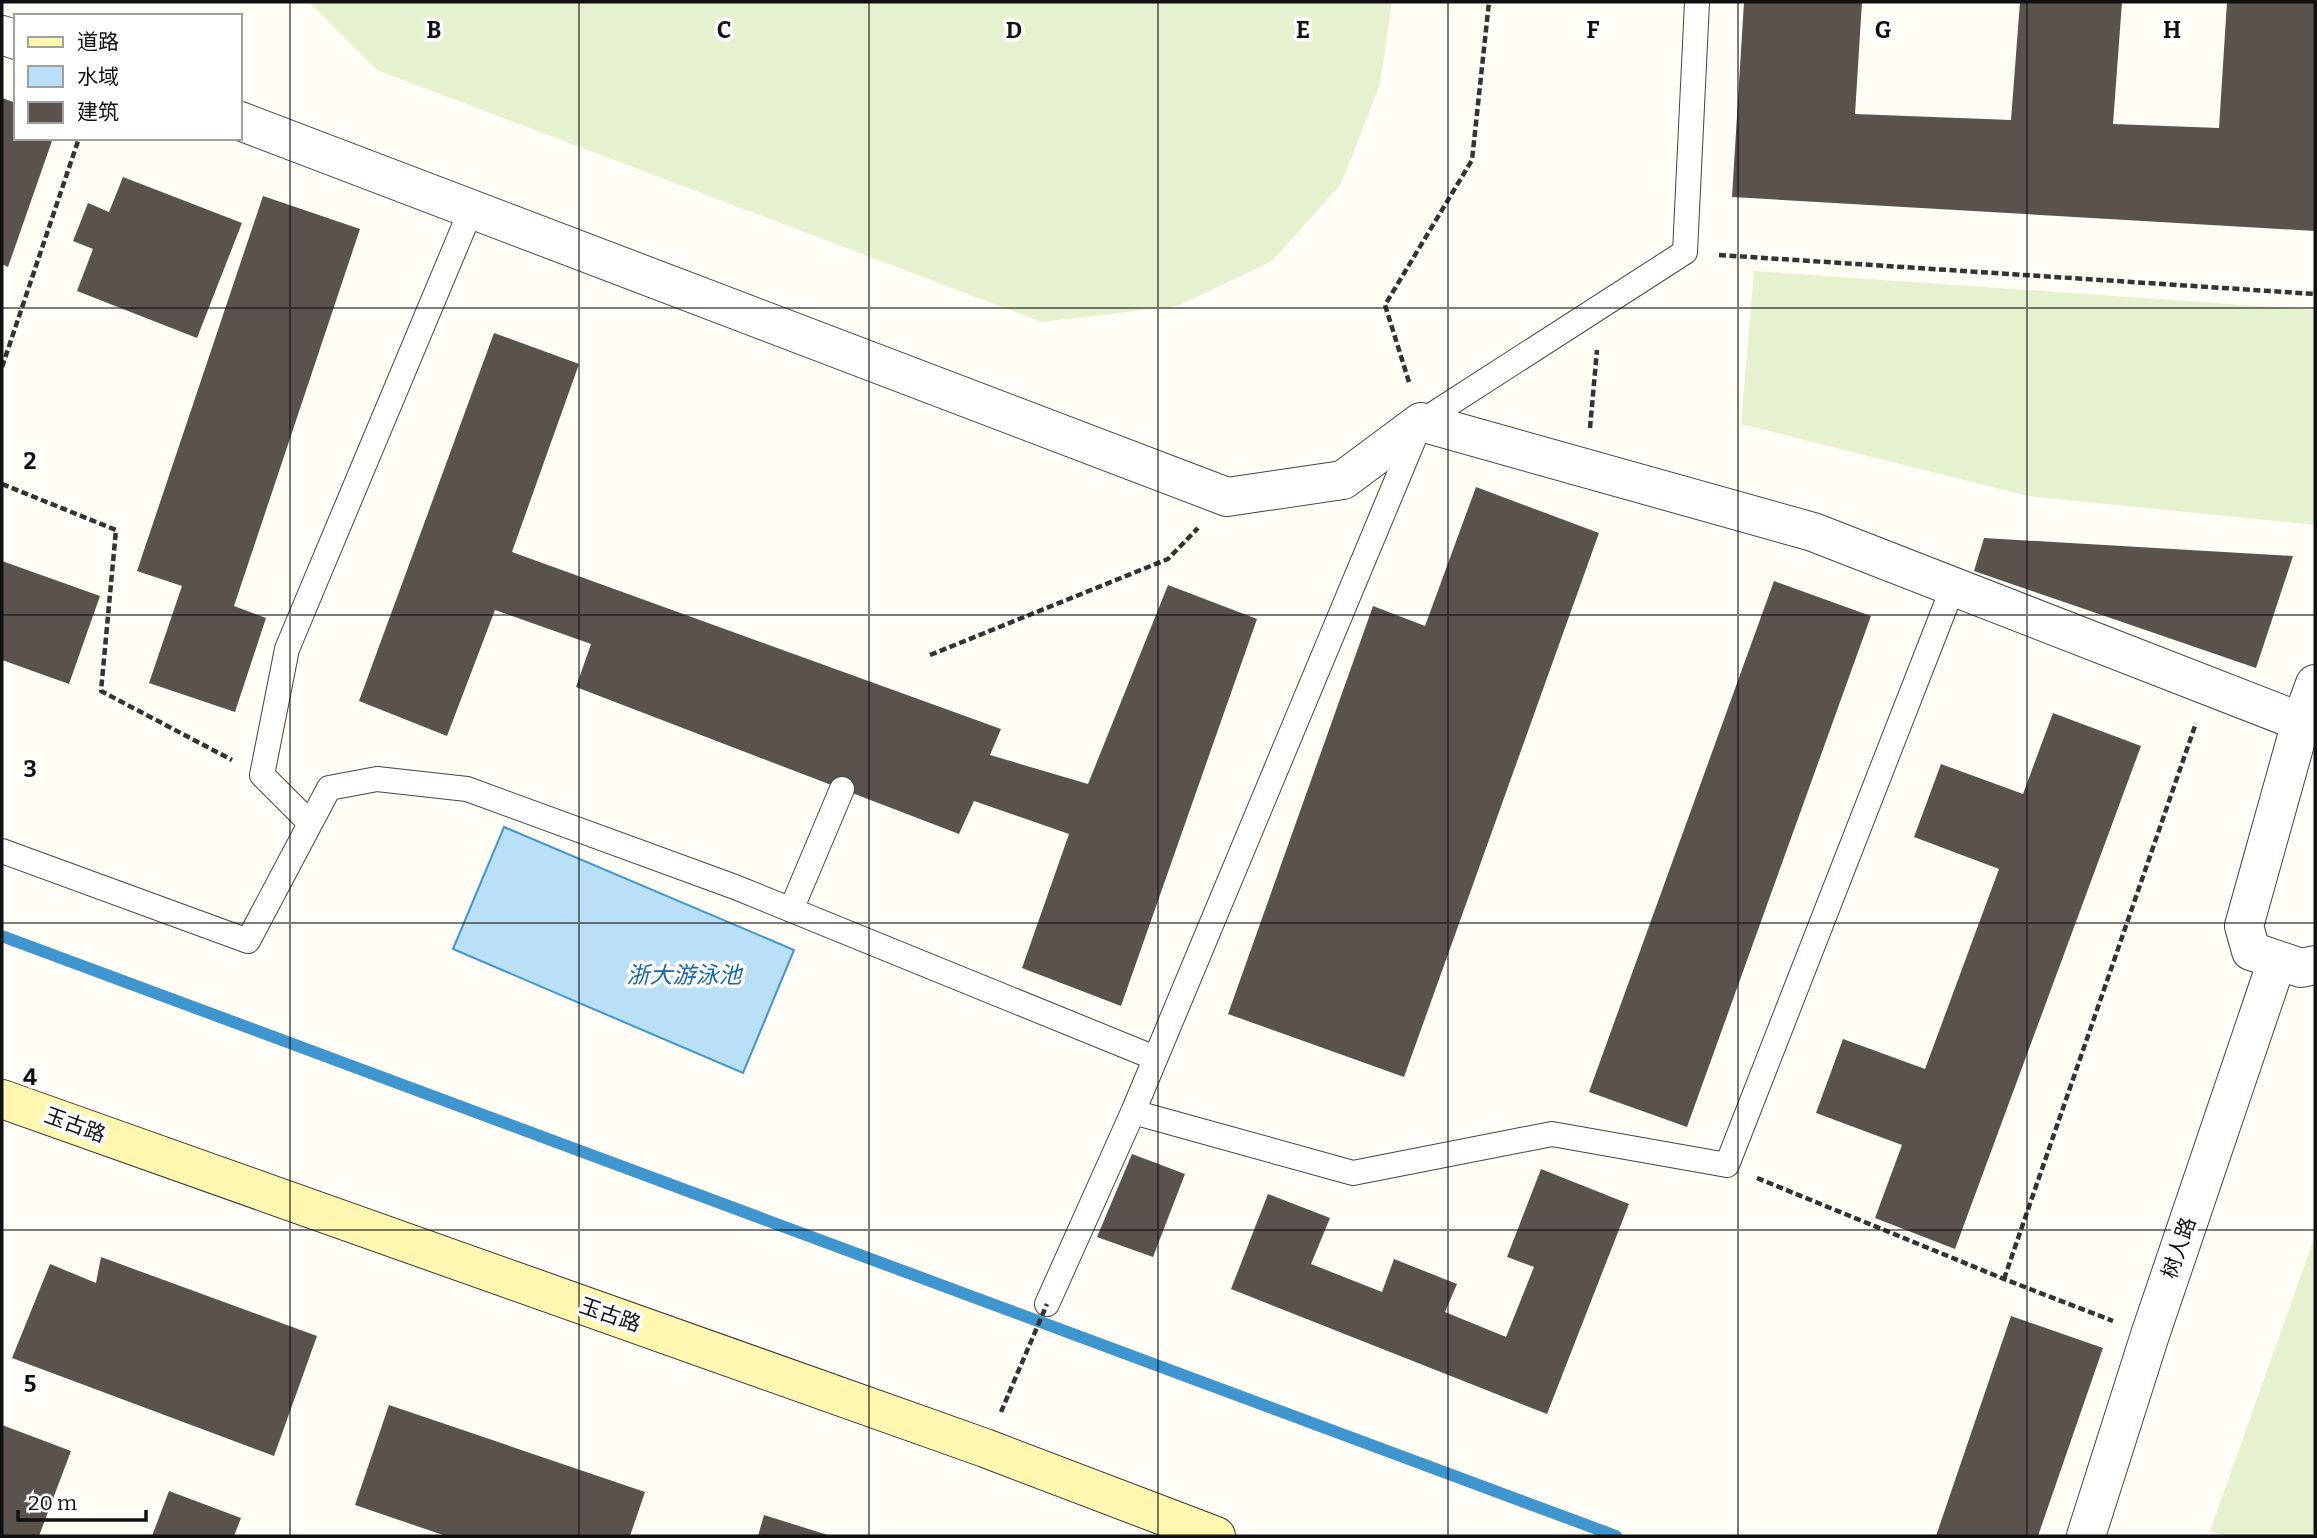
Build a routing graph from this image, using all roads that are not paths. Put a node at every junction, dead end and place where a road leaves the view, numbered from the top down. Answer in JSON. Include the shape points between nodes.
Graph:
{"nodes":[{"id":1,"x":1697,"y":2,"type":"edge"},
{"id":2,"x":242,"y":122,"type":"edge"},
{"id":3,"x":471,"y":210,"type":"junction"},
{"id":4,"x":1421,"y":422,"type":"junction"},
{"id":5,"x":1953,"y":587,"type":"junction"},
{"id":6,"x":2315,"y":684,"type":"edge"},
{"id":7,"x":2301,"y":722,"type":"junction"},
{"id":8,"x":842,"y":789,"type":"dead end"},
{"id":9,"x":310,"y":823,"type":"junction"},
{"id":10,"x":2,"y":851,"type":"edge"},
{"id":11,"x":791,"y":910,"type":"junction"},
{"id":12,"x":2298,"y":965,"type":"edge"},
{"id":13,"x":1155,"y":1058,"type":"junction"},
{"id":14,"x":2,"y":1099,"type":"edge"},
{"id":15,"x":1133,"y":1112,"type":"junction"},
{"id":16,"x":1047,"y":1304,"type":"road end"},
{"id":17,"x":1216,"y":1536,"type":"edge"},
{"id":18,"x":2086,"y":1536,"type":"edge"},
{"id":19,"x":2106,"y":1536,"type":"edge"}],
"edges":[{"from":1,"to":4,"type":"lane","via":[[1685,252]]},
{"from":2,"to":3,"type":"street"},
{"from":3,"to":4,"type":"street","via":[[1227,497],[1343,480]]},
{"from":3,"to":9,"type":"lane","via":[[287,649],[262,775]]},
{"from":4,"to":5,"type":"street","via":[[1813,532]]},
{"from":4,"to":13,"type":"lane"},
{"from":5,"to":7,"type":"street"},
{"from":5,"to":15,"type":"lane","via":[[1727,1165],[1552,1134],[1353,1173]]},
{"from":6,"to":7,"type":"street"},
{"from":7,"to":12,"type":"street","via":[[2244,926],[2251,951]]},
{"from":8,"to":11,"type":"lane"},
{"from":9,"to":10,"type":"lane","via":[[248,941]]},
{"from":9,"to":11,"type":"lane","via":[[329,788],[377,779],[467,789]]},
{"from":11,"to":13,"type":"lane"},
{"from":12,"to":18,"type":"street","name":"树人路","via":[[2150,1335]]},
{"from":12,"to":19,"type":"street","name":"树人路"},
{"from":13,"to":15,"type":"lane"},
{"from":14,"to":17,"type":"main road","name":"玉古路","via":[[985,1448]]},
{"from":15,"to":16,"type":"lane"}]}
